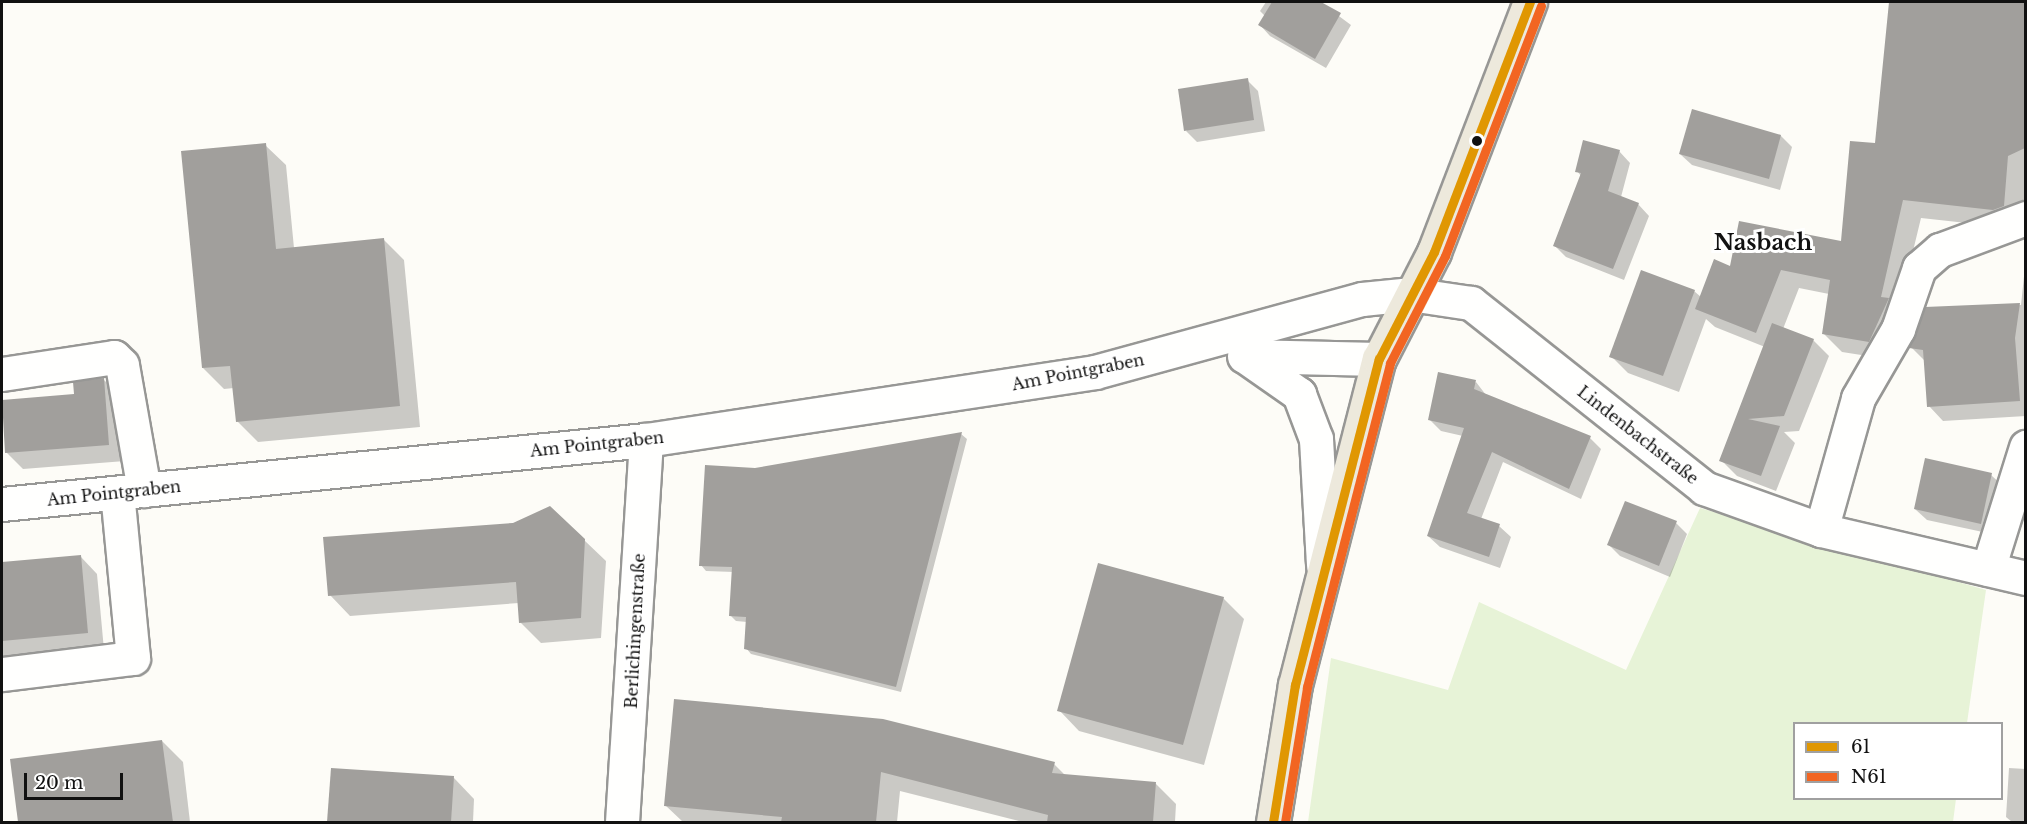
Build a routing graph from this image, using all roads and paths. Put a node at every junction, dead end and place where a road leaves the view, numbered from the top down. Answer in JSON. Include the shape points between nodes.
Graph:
{"nodes":[{"id":1,"x":1530,"y":2,"type":"edge"},
{"id":2,"x":2025,"y":218,"type":"edge"},
{"id":3,"x":1410,"y":294,"type":"junction"},
{"id":4,"x":1188,"y":349,"type":"junction"},
{"id":5,"x":1246,"y":357,"type":"junction"},
{"id":6,"x":1380,"y":359,"type":"junction"},
{"id":7,"x":2,"y":374,"type":"edge"},
{"id":8,"x":646,"y":440,"type":"junction"},
{"id":9,"x":2025,"y":447,"type":"edge"},
{"id":10,"x":130,"y":492,"type":"junction"},
{"id":11,"x":2,"y":504,"type":"edge"},
{"id":12,"x":1821,"y":530,"type":"junction"},
{"id":13,"x":1323,"y":568,"type":"junction"},
{"id":14,"x":1988,"y":569,"type":"junction"},
{"id":15,"x":2025,"y":578,"type":"edge"},
{"id":16,"x":2,"y":674,"type":"edge"},
{"id":17,"x":622,"y":822,"type":"edge"},
{"id":18,"x":1273,"y":822,"type":"edge"}],
"edges":[{"from":1,"to":3,"type":"main road","via":[[1434,252]]},
{"from":2,"to":12,"type":"street","via":[[1940,250],[1919,268],[1898,329],[1858,398]]},
{"from":3,"to":4,"type":"street","name":"Am Pointgraben","via":[[1362,299]]},
{"from":3,"to":6,"type":"main road"},
{"from":3,"to":12,"type":"street","name":"Lindenbachstraße","via":[[1471,303],[1704,488]]},
{"from":4,"to":5,"type":"street","name":"Am Pointgraben"},
{"from":4,"to":8,"type":"street","name":"Am Pointgraben","via":[[1095,372]]},
{"from":5,"to":6,"type":"street","name":"Am Pointgraben"},
{"from":5,"to":13,"type":"street","name":"Am Pointgraben","via":[[1299,394],[1316,439]]},
{"from":6,"to":13,"type":"main road"},
{"from":7,"to":10,"type":"street","via":[[114,357],[122,365]]},
{"from":8,"to":10,"type":"street","name":"Am Pointgraben"},
{"from":8,"to":17,"type":"street","name":"Berlichingenstraße"},
{"from":9,"to":14,"type":"street"},
{"from":10,"to":11,"type":"street","name":"Am Pointgraben"},
{"from":10,"to":16,"type":"street","via":[[133,658]]},
{"from":12,"to":14,"type":"street","name":"Lindenbachstraße"},
{"from":13,"to":18,"type":"main road","via":[[1295,686]]},
{"from":14,"to":15,"type":"street","name":"Lindenbachstraße"}]}
